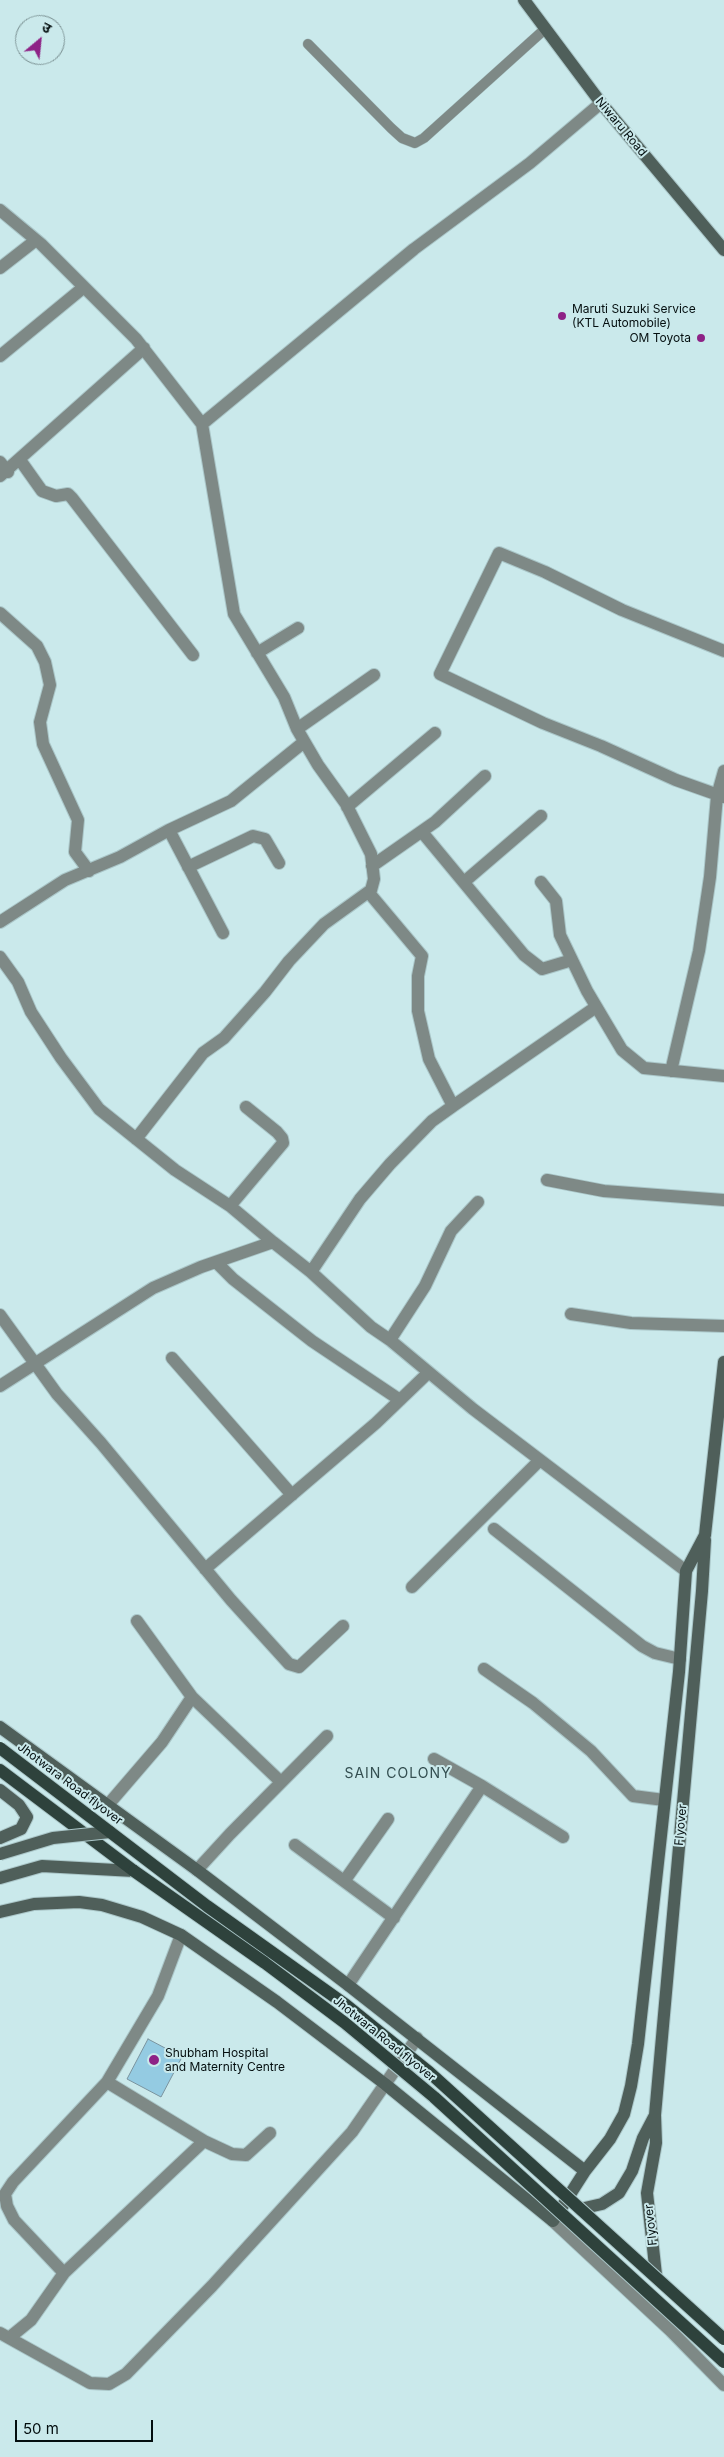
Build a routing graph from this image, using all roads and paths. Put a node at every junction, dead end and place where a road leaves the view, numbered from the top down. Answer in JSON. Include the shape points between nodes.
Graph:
{"nodes":[{"id":1,"x":524,"y":0,"type":"edge"},
{"id":2,"x":545,"y":29,"type":"junction"},
{"id":3,"x":308,"y":44,"type":"dead end"},
{"id":4,"x":601,"y":103,"type":"junction"},
{"id":5,"x":0,"y":210,"type":"edge"},
{"id":6,"x":36,"y":240,"type":"junction"},
{"id":7,"x":724,"y":249,"type":"edge"},
{"id":8,"x":0,"y":268,"type":"edge"},
{"id":9,"x":84,"y":287,"type":"junction"},
{"id":10,"x":144,"y":348,"type":"junction"},
{"id":11,"x":0,"y":356,"type":"edge"},
{"id":12,"x":202,"y":424,"type":"junction"},
{"id":13,"x":20,"y":460,"type":"junction"},
{"id":14,"x":3,"y":470,"type":"edge"},
{"id":15,"x":0,"y":613,"type":"edge"},
{"id":16,"x":298,"y":628,"type":"dead end"},
{"id":17,"x":724,"y":652,"type":"edge"},
{"id":18,"x":258,"y":653,"type":"junction"},
{"id":19,"x":193,"y":655,"type":"dead end"},
{"id":20,"x":374,"y":675,"type":"dead end"},
{"id":21,"x":297,"y":729,"type":"junction"},
{"id":22,"x":435,"y":733,"type":"dead end"},
{"id":23,"x":304,"y":742,"type":"junction"},
{"id":24,"x":724,"y":771,"type":"edge"},
{"id":25,"x":485,"y":776,"type":"dead end"},
{"id":26,"x":721,"y":797,"type":"edge"},
{"id":27,"x":347,"y":807,"type":"junction"},
{"id":28,"x":541,"y":816,"type":"dead end"},
{"id":29,"x":169,"y":830,"type":"junction"},
{"id":30,"x":422,"y":832,"type":"junction"},
{"id":31,"x":279,"y":863,"type":"dead end"},
{"id":32,"x":372,"y":866,"type":"junction"},
{"id":33,"x":188,"y":867,"type":"junction"},
{"id":34,"x":89,"y":871,"type":"junction"},
{"id":35,"x":464,"y":882,"type":"junction"},
{"id":36,"x":542,"y":882,"type":"dead end"},
{"id":37,"x":371,"y":890,"type":"junction"},
{"id":38,"x":0,"y":922,"type":"edge"},
{"id":39,"x":223,"y":933,"type":"dead end"},
{"id":40,"x":0,"y":956,"type":"edge"},
{"id":41,"x":572,"y":960,"type":"junction"},
{"id":42,"x":596,"y":1007,"type":"junction"},
{"id":43,"x":672,"y":1071,"type":"junction"},
{"id":44,"x":724,"y":1076,"type":"edge"},
{"id":45,"x":246,"y":1106,"type":"dead end"},
{"id":46,"x":453,"y":1106,"type":"junction"},
{"id":47,"x":136,"y":1140,"type":"junction"},
{"id":48,"x":547,"y":1180,"type":"dead end"},
{"id":49,"x":724,"y":1200,"type":"edge"},
{"id":50,"x":478,"y":1202,"type":"dead end"},
{"id":51,"x":230,"y":1206,"type":"junction"},
{"id":52,"x":274,"y":1242,"type":"junction"},
{"id":53,"x":217,"y":1263,"type":"junction"},
{"id":54,"x":310,"y":1272,"type":"junction"},
{"id":55,"x":571,"y":1314,"type":"dead end"},
{"id":56,"x":0,"y":1315,"type":"edge"},
{"id":57,"x":724,"y":1326,"type":"edge"},
{"id":58,"x":390,"y":1340,"type":"junction"},
{"id":59,"x":172,"y":1358,"type":"dead end"},
{"id":60,"x":724,"y":1362,"type":"edge"},
{"id":61,"x":34,"y":1363,"type":"junction"},
{"id":62,"x":428,"y":1374,"type":"junction"},
{"id":63,"x":0,"y":1386,"type":"edge"},
{"id":64,"x":400,"y":1400,"type":"junction"},
{"id":65,"x":539,"y":1461,"type":"junction"},
{"id":66,"x":292,"y":1495,"type":"junction"},
{"id":67,"x":494,"y":1529,"type":"dead end"},
{"id":68,"x":705,"y":1535,"type":"junction"},
{"id":69,"x":205,"y":1569,"type":"junction"},
{"id":70,"x":686,"y":1572,"type":"junction"},
{"id":71,"x":412,"y":1587,"type":"dead end"},
{"id":72,"x":136,"y":1620,"type":"dead end"},
{"id":73,"x":343,"y":1626,"type":"dead end"},
{"id":74,"x":680,"y":1659,"type":"junction"},
{"id":75,"x":484,"y":1669,"type":"dead end"},
{"id":76,"x":192,"y":1697,"type":"junction"},
{"id":77,"x":0,"y":1727,"type":"edge"},
{"id":78,"x":327,"y":1736,"type":"dead end"},
{"id":79,"x":0,"y":1748,"type":"edge"},
{"id":80,"x":434,"y":1759,"type":"dead end"},
{"id":81,"x":0,"y":1770,"type":"edge"},
{"id":82,"x":281,"y":1782,"type":"junction"},
{"id":83,"x":482,"y":1786,"type":"junction"},
{"id":84,"x":0,"y":1790,"type":"edge"},
{"id":85,"x":664,"y":1800,"type":"junction"},
{"id":86,"x":107,"y":1806,"type":"junction"},
{"id":87,"x":388,"y":1820,"type":"dead end"},
{"id":88,"x":110,"y":1832,"type":"junction"},
{"id":89,"x":563,"y":1837,"type":"dead end"},
{"id":90,"x":0,"y":1838,"type":"edge"},
{"id":91,"x":295,"y":1845,"type":"dead end"},
{"id":92,"x":0,"y":1854,"type":"edge"},
{"id":93,"x":197,"y":1870,"type":"junction"},
{"id":94,"x":134,"y":1871,"type":"junction"},
{"id":95,"x":0,"y":1878,"type":"edge"},
{"id":96,"x":345,"y":1880,"type":"junction"},
{"id":97,"x":0,"y":1912,"type":"edge"},
{"id":98,"x":394,"y":1918,"type":"junction"},
{"id":99,"x":181,"y":1935,"type":"junction"},
{"id":100,"x":348,"y":1985,"type":"junction"},
{"id":101,"x":417,"y":2038,"type":"junction"},
{"id":102,"x":107,"y":2082,"type":"junction"},
{"id":103,"x":384,"y":2084,"type":"junction"},
{"id":104,"x":655,"y":2115,"type":"junction"},
{"id":105,"x":270,"y":2133,"type":"dead end"},
{"id":106,"x":204,"y":2141,"type":"junction"},
{"id":107,"x":585,"y":2170,"type":"junction"},
{"id":108,"x":580,"y":2209,"type":"junction"},
{"id":109,"x":553,"y":2221,"type":"junction"},
{"id":110,"x":64,"y":2273,"type":"junction"},
{"id":111,"x":656,"y":2275,"type":"junction"},
{"id":112,"x":5,"y":2336,"type":"edge"},
{"id":113,"x":724,"y":2339,"type":"edge"},
{"id":114,"x":724,"y":2362,"type":"edge"},
{"id":115,"x":724,"y":2385,"type":"edge"}],
"edges":[{"from":1,"to":2,"type":"street","name":"Niwaru Road"},
{"from":2,"to":3,"type":"lane","via":[[424,138],[415,142],[402,138],[391,128]]},
{"from":2,"to":4,"type":"street","name":"Niwaru Road"},
{"from":4,"to":7,"type":"street","name":"Niwaru Road"},
{"from":4,"to":12,"type":"street","via":[[530,163],[414,249]]},
{"from":5,"to":6,"type":"street"},
{"from":6,"to":8,"type":"street"},
{"from":6,"to":9,"type":"street"},
{"from":9,"to":10,"type":"street"},
{"from":9,"to":11,"type":"street"},
{"from":10,"to":12,"type":"street"},
{"from":10,"to":13,"type":"street"},
{"from":12,"to":18,"type":"street","via":[[234,614]]},
{"from":13,"to":14,"type":"street"},
{"from":13,"to":19,"type":"street","via":[[42,491],[56,496],[68,494],[72,498]]},
{"from":15,"to":34,"type":"street","via":[[37,646],[45,662],[50,685],[40,722],[43,744],[78,820],[75,852]]},
{"from":16,"to":18,"type":"street"},
{"from":17,"to":26,"type":"street","via":[[622,610],[499,553],[440,674],[543,723]]},
{"from":18,"to":21,"type":"street","via":[[284,697]]},
{"from":20,"to":21,"type":"street"},
{"from":21,"to":23,"type":"street"},
{"from":22,"to":27,"type":"street"},
{"from":23,"to":27,"type":"street"},
{"from":23,"to":29,"type":"street","via":[[231,801]]},
{"from":24,"to":26,"type":"street"},
{"from":25,"to":30,"type":"street"},
{"from":26,"to":43,"type":"street","via":[[699,951]]},
{"from":27,"to":32,"type":"street","via":[[371,854]]},
{"from":28,"to":35,"type":"street"},
{"from":29,"to":33,"type":"street"},
{"from":29,"to":34,"type":"street"},
{"from":30,"to":32,"type":"street"},
{"from":30,"to":35,"type":"street"},
{"from":31,"to":33,"type":"street","via":[[265,839],[253,836]]},
{"from":32,"to":37,"type":"street","via":[[374,879]]},
{"from":33,"to":39,"type":"street"},
{"from":34,"to":38,"type":"street","via":[[65,880]]},
{"from":35,"to":41,"type":"street","via":[[524,955],[542,969]]},
{"from":36,"to":41,"type":"street","via":[[556,901],[560,935]]},
{"from":37,"to":46,"type":"street","via":[[370,894],[422,956],[418,976],[418,1011],[429,1059]]},
{"from":37,"to":47,"type":"street","via":[[324,924],[289,960],[224,1038],[203,1053]]},
{"from":40,"to":47,"type":"street","via":[[18,982],[31,1012],[99,1110]]},
{"from":41,"to":42,"type":"street"},
{"from":42,"to":43,"type":"street","via":[[633,1062],[644,1068]]},
{"from":42,"to":46,"type":"street"},
{"from":43,"to":44,"type":"street"},
{"from":45,"to":51,"type":"street","via":[[277,1132],[283,1143]]},
{"from":46,"to":54,"type":"street","via":[[432,1121],[390,1164],[360,1199]]},
{"from":47,"to":51,"type":"street"},
{"from":48,"to":49,"type":"street","via":[[604,1191]]},
{"from":50,"to":58,"type":"street","via":[[451,1231],[425,1286]]},
{"from":51,"to":52,"type":"street"},
{"from":52,"to":53,"type":"street"},
{"from":52,"to":54,"type":"street"},
{"from":53,"to":61,"type":"street","via":[[153,1288]]},
{"from":53,"to":64,"type":"street","via":[[312,1341]]},
{"from":54,"to":58,"type":"street","via":[[371,1328]]},
{"from":55,"to":57,"type":"street","via":[[631,1323]]},
{"from":56,"to":61,"type":"street"},
{"from":58,"to":62,"type":"street"},
{"from":59,"to":66,"type":"street"},
{"from":60,"to":68,"type":"street","name":"Flyover"},
{"from":61,"to":63,"type":"street"},
{"from":61,"to":69,"type":"street"},
{"from":62,"to":64,"type":"street"},
{"from":62,"to":65,"type":"street"},
{"from":64,"to":66,"type":"street"},
{"from":65,"to":70,"type":"street"},
{"from":65,"to":71,"type":"street"},
{"from":66,"to":69,"type":"street"},
{"from":67,"to":74,"type":"street","via":[[642,1646]]},
{"from":68,"to":70,"type":"street"},
{"from":68,"to":104,"type":"street","name":"Flyover"},
{"from":69,"to":73,"type":"street","via":[[293,1667],[299,1667]]},
{"from":70,"to":74,"type":"street"},
{"from":72,"to":76,"type":"street"},
{"from":74,"to":85,"type":"street"},
{"from":75,"to":85,"type":"street","via":[[533,1703],[591,1751],[633,1796]]},
{"from":76,"to":82,"type":"street"},
{"from":76,"to":86,"type":"street","via":[[162,1742]]},
{"from":77,"to":86,"type":"street"},
{"from":78,"to":82,"type":"street"},
{"from":79,"to":88,"type":"main road","name":"Jhotwara Road flyover","bridge":true},
{"from":80,"to":83,"type":"street"},
{"from":81,"to":94,"type":"main road","name":"Jhotwara Road flyover","bridge":true},
{"from":82,"to":93,"type":"street"},
{"from":83,"to":89,"type":"street"},
{"from":83,"to":98,"type":"street"},
{"from":84,"to":90,"type":"street","via":[[19,1805],[26,1817],[22,1829]]},
{"from":85,"to":107,"type":"street","via":[[631,2086],[624,2114],[610,2139]]},
{"from":86,"to":93,"type":"street"},
{"from":87,"to":96,"type":"street"},
{"from":88,"to":92,"type":"street","bridge":true,"via":[[53,1838]]},
{"from":88,"to":108,"type":"main road","name":"Jhotwara Road flyover","bridge":true,"via":[[346,2006],[428,2072]]},
{"from":91,"to":96,"type":"street"},
{"from":93,"to":100,"type":"street"},
{"from":94,"to":95,"type":"street","via":[[42,1866]]},
{"from":94,"to":114,"type":"main road","name":"Jhotwara Road flyover","bridge":true,"via":[[265,1963],[434,2097]]},
{"from":96,"to":98,"type":"street"},
{"from":97,"to":99,"type":"street","via":[[34,1904],[78,1902],[102,1905],[142,1917]]},
{"from":98,"to":100,"type":"street"},
{"from":99,"to":102,"type":"street","via":[[158,1996]]},
{"from":99,"to":103,"type":"street","via":[[277,2002]]},
{"from":100,"to":101,"type":"street"},
{"from":101,"to":103,"type":"street"},
{"from":101,"to":107,"type":"street"},
{"from":102,"to":106,"type":"street"},
{"from":102,"to":110,"type":"street","via":[[5,2194],[14,2220]]},
{"from":103,"to":109,"type":"street"},
{"from":103,"to":112,"type":"street","via":[[352,2132],[212,2286],[126,2374],[108,2384],[90,2383]]},
{"from":104,"to":108,"type":"street","name":"Flyover","via":[[619,2193],[602,2204]]},
{"from":104,"to":111,"type":"street","name":"Flyover","via":[[656,2142],[647,2194]]},
{"from":105,"to":106,"type":"street","via":[[246,2155],[232,2154]]},
{"from":106,"to":110,"type":"street"},
{"from":107,"to":109,"type":"street"},
{"from":108,"to":111,"type":"main road","name":"Jhotwara Road flyover","bridge":true},
{"from":109,"to":115,"type":"street"},
{"from":110,"to":112,"type":"street","via":[[31,2320]]},
{"from":111,"to":113,"type":"main road","name":"Jhotwara Road flyover","bridge":true}]}
